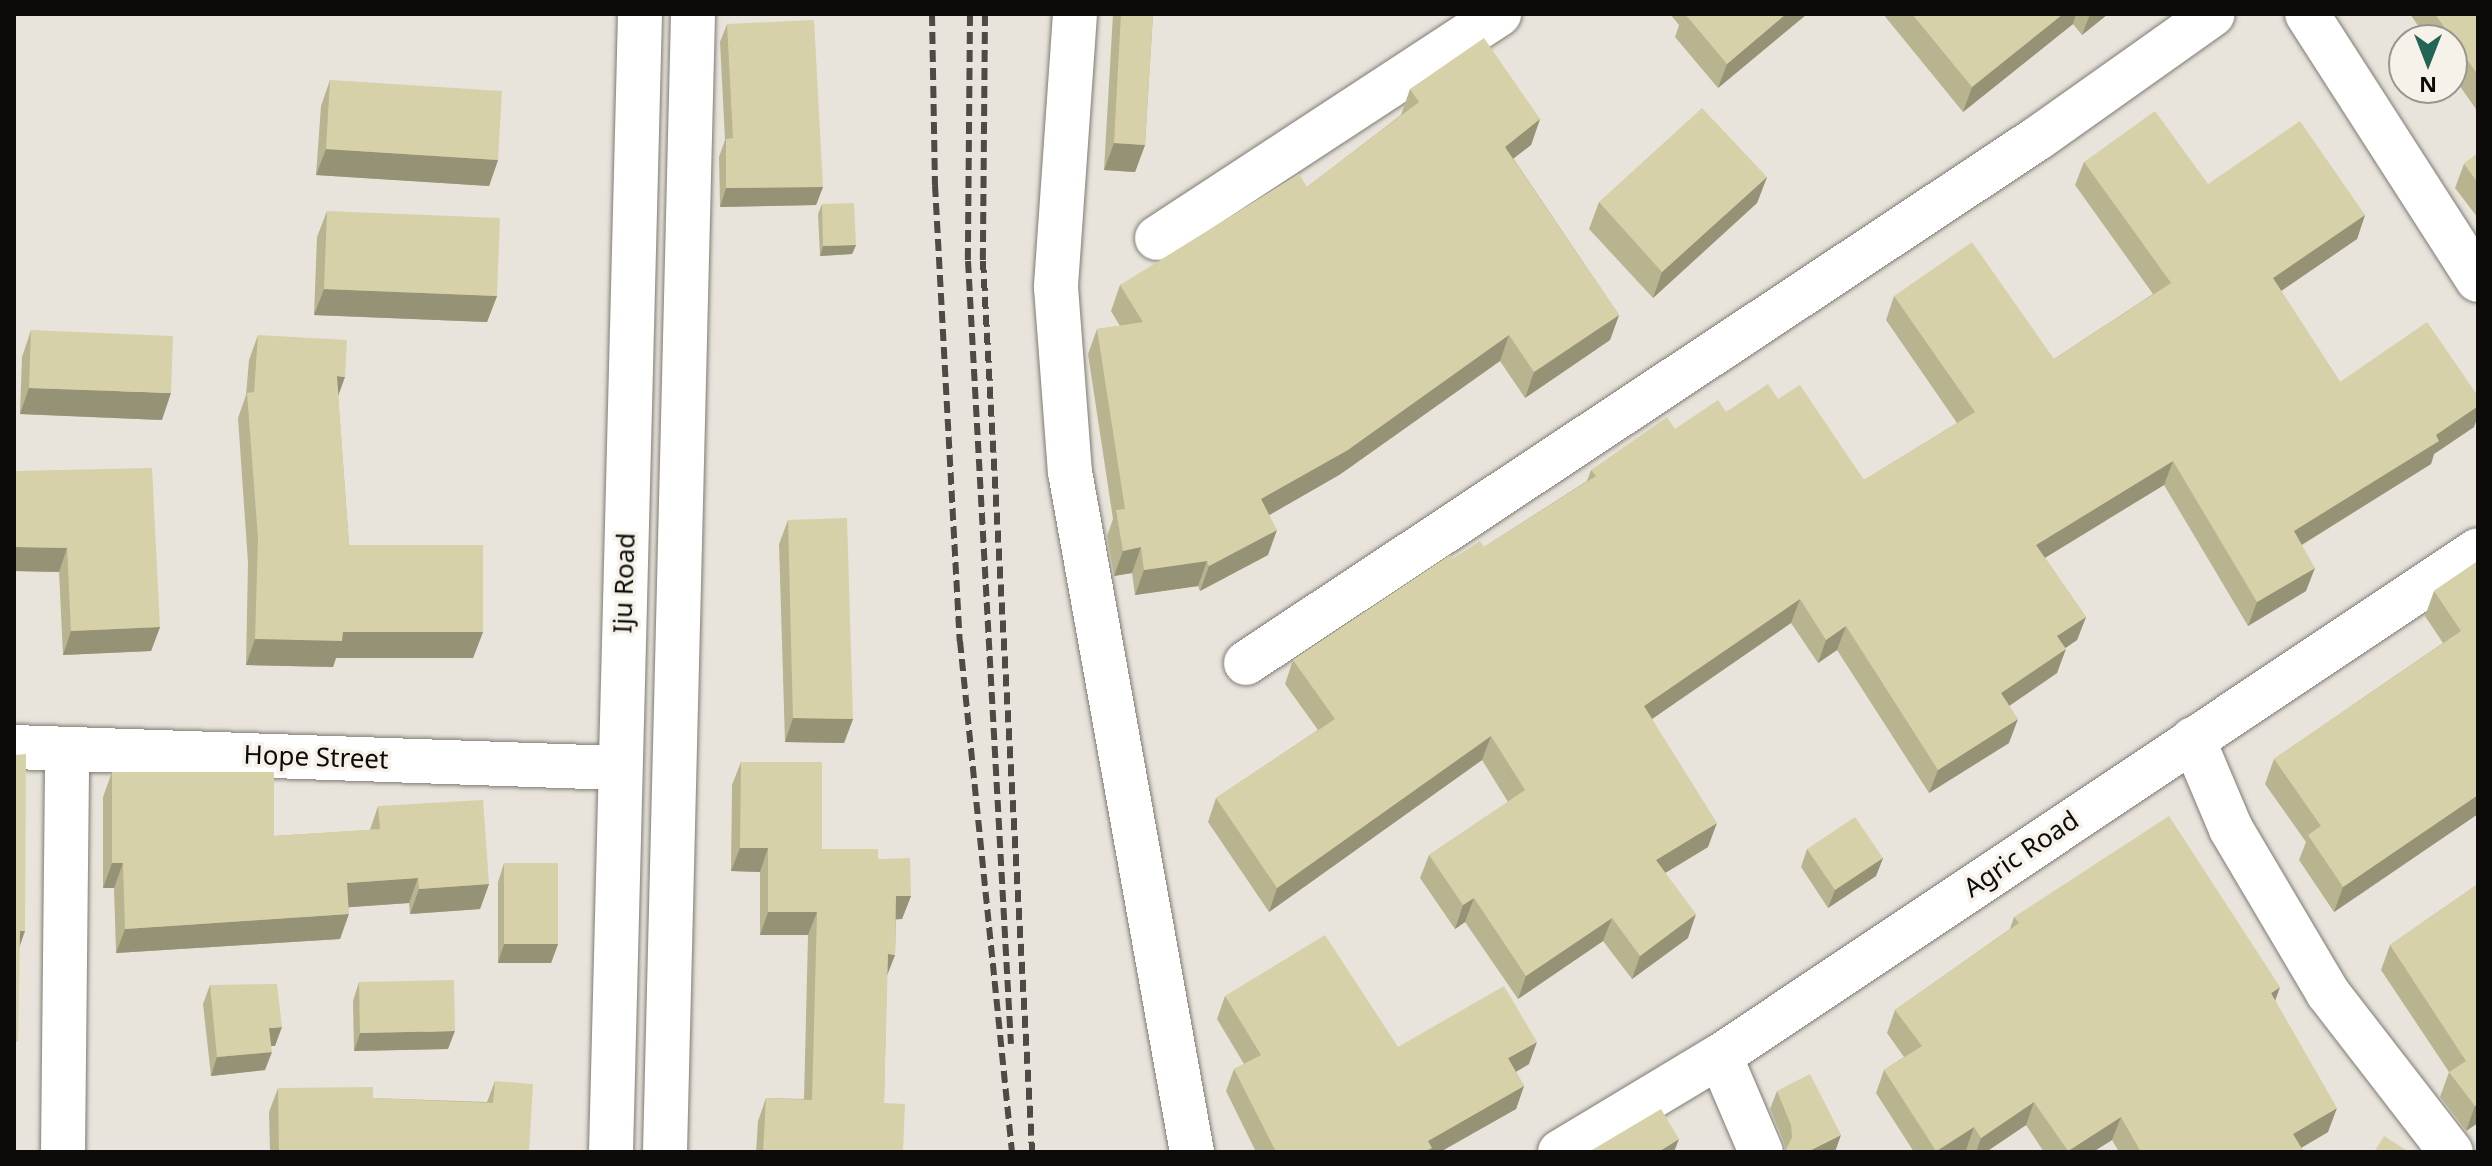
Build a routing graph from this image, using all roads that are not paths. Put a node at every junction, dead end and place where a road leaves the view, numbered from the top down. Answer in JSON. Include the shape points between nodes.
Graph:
{"nodes":[{"id":1,"x":640,"y":14,"type":"edge"},
{"id":2,"x":693,"y":14,"type":"edge"},
{"id":3,"x":1075,"y":14,"type":"edge"},
{"id":4,"x":1499,"y":14,"type":"edge"},
{"id":5,"x":2213,"y":14,"type":"edge"},
{"id":6,"x":2307,"y":14,"type":"edge"},
{"id":7,"x":1157,"y":238,"type":"dead end"},
{"id":8,"x":2478,"y":280,"type":"edge"},
{"id":9,"x":2478,"y":550,"type":"edge"},
{"id":10,"x":1246,"y":663,"type":"dead end"},
{"id":11,"x":2193,"y":739,"type":"junction"},
{"id":12,"x":14,"y":747,"type":"edge"},
{"id":13,"x":67,"y":749,"type":"junction"},
{"id":14,"x":618,"y":768,"type":"junction"},
{"id":15,"x":1720,"y":1056,"type":"junction"},
{"id":16,"x":63,"y":1152,"type":"edge"},
{"id":17,"x":611,"y":1152,"type":"edge"},
{"id":18,"x":665,"y":1152,"type":"edge"},
{"id":19,"x":1192,"y":1152,"type":"edge"},
{"id":20,"x":1560,"y":1152,"type":"edge"},
{"id":21,"x":1761,"y":1152,"type":"edge"},
{"id":22,"x":2451,"y":1152,"type":"edge"}],
"edges":[{"from":1,"to":14,"type":"street","name":"Iju Road"},
{"from":2,"to":18,"type":"street","name":"Iju Road"},
{"from":3,"to":19,"type":"street","via":[[1056,287],[1070,472]]},
{"from":4,"to":7,"type":"street"},
{"from":5,"to":10,"type":"street","via":[[1972,183]]},
{"from":6,"to":8,"type":"street"},
{"from":9,"to":11,"type":"street","name":"Agric Road"},
{"from":11,"to":15,"type":"street","name":"Agric Road"},
{"from":11,"to":22,"type":"street","via":[[2231,829],[2328,993]]},
{"from":12,"to":13,"type":"street","name":"Hope Street"},
{"from":13,"to":14,"type":"street","name":"Hope Street"},
{"from":13,"to":16,"type":"street"},
{"from":14,"to":17,"type":"street","name":"Iju Road"},
{"from":15,"to":20,"type":"street","name":"Agric Road"},
{"from":15,"to":21,"type":"street"}]}
